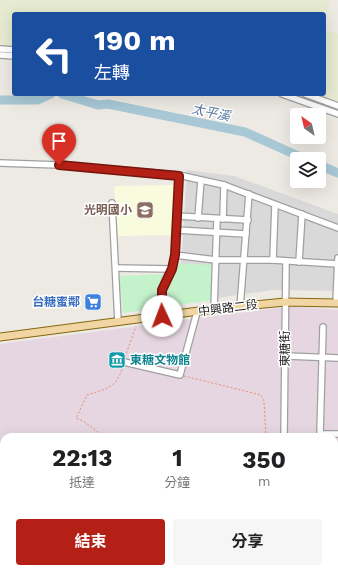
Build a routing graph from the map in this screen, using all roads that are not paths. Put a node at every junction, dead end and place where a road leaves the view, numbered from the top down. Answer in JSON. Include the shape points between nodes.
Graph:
{"nodes":[{"id":1,"x":0,"y":49,"type":"edge"},
{"id":2,"x":12,"y":50,"type":"edge"},
{"id":3,"x":0,"y":55,"type":"edge"},
{"id":4,"x":12,"y":56,"type":"edge"},
{"id":5,"x":288,"y":96,"type":"edge"},
{"id":6,"x":310,"y":96,"type":"edge"},
{"id":7,"x":338,"y":106,"type":"edge"},
{"id":8,"x":338,"y":114,"type":"edge"},
{"id":9,"x":0,"y":163,"type":"edge"},
{"id":10,"x":179,"y":176,"type":"junction"},
{"id":11,"x":201,"y":180,"type":"junction"},
{"id":12,"x":224,"y":185,"type":"junction"},
{"id":13,"x":249,"y":194,"type":"junction"},
{"id":14,"x":112,"y":204,"type":"dead end"},
{"id":15,"x":275,"y":205,"type":"junction"},
{"id":16,"x":302,"y":214,"type":"junction"},
{"id":17,"x":178,"y":216,"type":"junction"},
{"id":18,"x":198,"y":218,"type":"junction"},
{"id":19,"x":220,"y":219,"type":"junction"},
{"id":20,"x":248,"y":220,"type":"junction"},
{"id":21,"x":338,"y":228,"type":"edge"},
{"id":22,"x":176,"y":230,"type":"junction"},
{"id":23,"x":217,"y":233,"type":"junction"},
{"id":24,"x":246,"y":234,"type":"junction"},
{"id":25,"x":175,"y":255,"type":"junction"},
{"id":26,"x":338,"y":258,"type":"edge"},
{"id":27,"x":216,"y":260,"type":"junction"},
{"id":28,"x":244,"y":260,"type":"junction"},
{"id":29,"x":273,"y":260,"type":"junction"},
{"id":30,"x":286,"y":262,"type":"junction"},
{"id":31,"x":299,"y":262,"type":"junction"},
{"id":32,"x":338,"y":264,"type":"edge"},
{"id":33,"x":116,"y":268,"type":"junction"},
{"id":34,"x":172,"y":269,"type":"junction"},
{"id":35,"x":285,"y":302,"type":"junction"},
{"id":36,"x":337,"y":303,"type":"edge"},
{"id":37,"x":240,"y":307,"type":"junction"},
{"id":38,"x":214,"y":309,"type":"junction"},
{"id":39,"x":197,"y":312,"type":"junction"},
{"id":40,"x":162,"y":316,"type":"junction"},
{"id":41,"x":118,"y":322,"type":"junction"},
{"id":42,"x":323,"y":328,"type":"dead end"},
{"id":43,"x":0,"y":337,"type":"edge"},
{"id":44,"x":286,"y":356,"type":"junction"},
{"id":45,"x":323,"y":357,"type":"junction"},
{"id":46,"x":338,"y":358,"type":"edge"},
{"id":47,"x":124,"y":362,"type":"road end"},
{"id":48,"x":284,"y":433,"type":"edge"},
{"id":49,"x":320,"y":433,"type":"edge"}],
"edges":[{"from":1,"to":2,"type":"street"},
{"from":3,"to":4,"type":"street"},
{"from":5,"to":8,"type":"street"},
{"from":6,"to":7,"type":"street"},
{"from":9,"to":10,"type":"street","via":[[59,165]]},
{"from":10,"to":11,"type":"street"},
{"from":10,"to":17,"type":"street"},
{"from":11,"to":12,"type":"street"},
{"from":11,"to":18,"type":"street"},
{"from":12,"to":13,"type":"street"},
{"from":12,"to":19,"type":"street"},
{"from":13,"to":15,"type":"street"},
{"from":13,"to":20,"type":"street"},
{"from":14,"to":33,"type":"street"},
{"from":15,"to":16,"type":"street"},
{"from":15,"to":29,"type":"street"},
{"from":16,"to":21,"type":"street"},
{"from":16,"to":31,"type":"street"},
{"from":17,"to":18,"type":"street"},
{"from":17,"to":22,"type":"street"},
{"from":18,"to":19,"type":"street"},
{"from":19,"to":20,"type":"street"},
{"from":19,"to":23,"type":"street"},
{"from":20,"to":24,"type":"street"},
{"from":22,"to":23,"type":"street"},
{"from":22,"to":25,"type":"street"},
{"from":23,"to":24,"type":"street"},
{"from":23,"to":27,"type":"street"},
{"from":24,"to":28,"type":"street"},
{"from":25,"to":27,"type":"street"},
{"from":25,"to":34,"type":"street"},
{"from":26,"to":32,"type":"street"},
{"from":27,"to":28,"type":"street"},
{"from":27,"to":38,"type":"street"},
{"from":28,"to":29,"type":"street"},
{"from":28,"to":37,"type":"street"},
{"from":29,"to":30,"type":"street"},
{"from":30,"to":31,"type":"street"},
{"from":30,"to":35,"type":"street","name":"東糖街"},
{"from":31,"to":32,"type":"street"},
{"from":32,"to":36,"type":"street"},
{"from":33,"to":34,"type":"street"},
{"from":33,"to":41,"type":"street"},
{"from":34,"to":40,"type":"street","via":[[162,290]]},
{"from":35,"to":36,"type":"main road","name":"中興路二段"},
{"from":35,"to":37,"type":"main road","name":"中興路二段"},
{"from":35,"to":44,"type":"street","name":"東糖街"},
{"from":37,"to":38,"type":"main road","name":"中興路二段"},
{"from":38,"to":39,"type":"main road","name":"中興路二段"},
{"from":39,"to":40,"type":"main road","name":"中興路二段"},
{"from":39,"to":47,"type":"street","via":[[180,375]]},
{"from":40,"to":41,"type":"main road","name":"中興路二段"},
{"from":41,"to":43,"type":"main road","name":"中興路二段"},
{"from":42,"to":45,"type":"street"},
{"from":44,"to":45,"type":"street"},
{"from":44,"to":48,"type":"street","name":"東糖街"},
{"from":45,"to":46,"type":"street"},
{"from":45,"to":49,"type":"street"}]}
